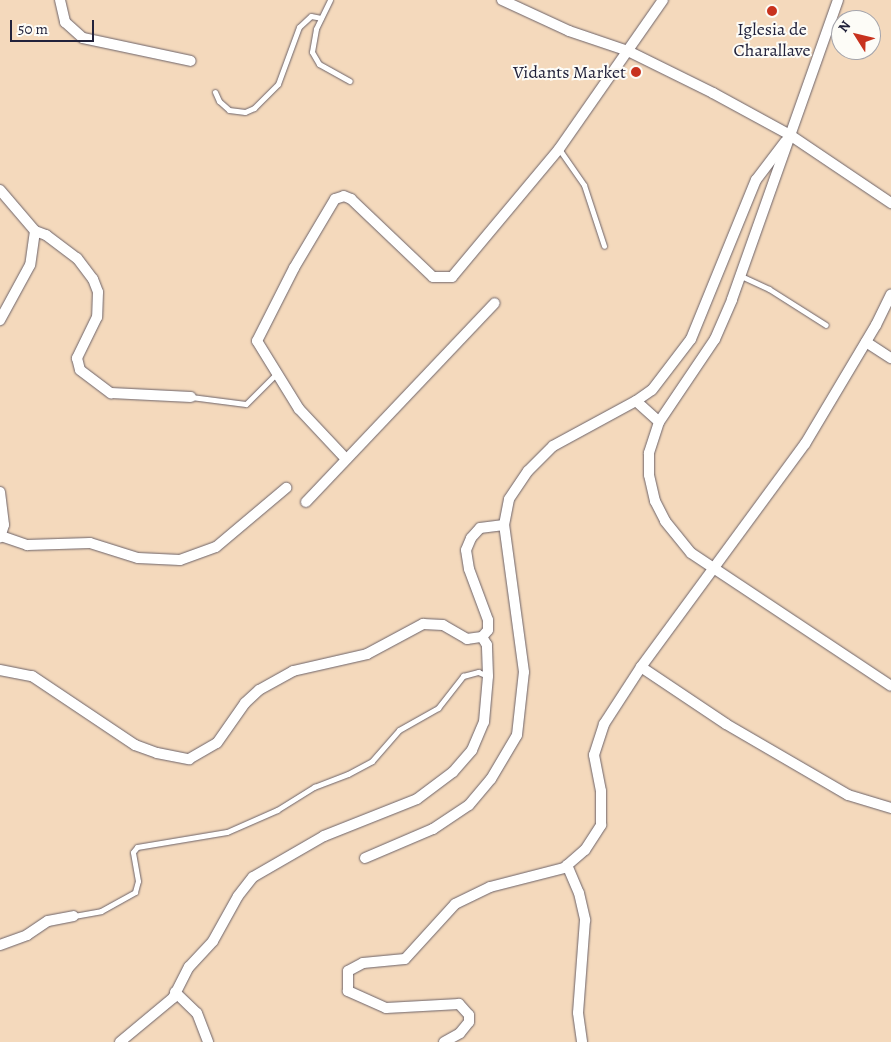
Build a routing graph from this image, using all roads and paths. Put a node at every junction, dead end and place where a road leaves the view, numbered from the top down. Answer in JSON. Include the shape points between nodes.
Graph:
{"nodes":[{"id":1,"x":60,"y":0,"type":"edge"},
{"id":2,"x":330,"y":0,"type":"edge"},
{"id":3,"x":502,"y":0,"type":"edge"},
{"id":4,"x":663,"y":0,"type":"edge"},
{"id":5,"x":838,"y":0,"type":"edge"},
{"id":6,"x":321,"y":18,"type":"junction"},
{"id":7,"x":628,"y":52,"type":"junction"},
{"id":8,"x":191,"y":61,"type":"dead end"},
{"id":9,"x":350,"y":81,"type":"dead end"},
{"id":10,"x":215,"y":92,"type":"dead end"},
{"id":11,"x":790,"y":135,"type":"junction"},
{"id":12,"x":559,"y":149,"type":"junction"},
{"id":13,"x":0,"y":190,"type":"edge"},
{"id":14,"x":891,"y":203,"type":"edge"},
{"id":15,"x":35,"y":231,"type":"junction"},
{"id":16,"x":604,"y":246,"type":"dead end"},
{"id":17,"x":741,"y":276,"type":"junction"},
{"id":18,"x":891,"y":294,"type":"edge"},
{"id":19,"x":496,"y":302,"type":"dead end"},
{"id":20,"x":0,"y":320,"type":"edge"},
{"id":21,"x":826,"y":325,"type":"dead end"},
{"id":22,"x":866,"y":342,"type":"junction"},
{"id":23,"x":891,"y":358,"type":"edge"},
{"id":24,"x":275,"y":375,"type":"junction"},
{"id":25,"x":190,"y":397,"type":"joint"},
{"id":26,"x":636,"y":401,"type":"junction"},
{"id":27,"x":659,"y":422,"type":"junction"},
{"id":28,"x":346,"y":459,"type":"junction"},
{"id":29,"x":286,"y":488,"type":"dead end"},
{"id":30,"x":0,"y":492,"type":"edge"},
{"id":31,"x":306,"y":502,"type":"dead end"},
{"id":32,"x":504,"y":525,"type":"junction"},
{"id":33,"x":0,"y":537,"type":"edge"},
{"id":34,"x":711,"y":569,"type":"junction"},
{"id":35,"x":482,"y":637,"type":"junction"},
{"id":36,"x":641,"y":667,"type":"junction"},
{"id":37,"x":0,"y":670,"type":"edge"},
{"id":38,"x":488,"y":676,"type":"junction"},
{"id":39,"x":891,"y":686,"type":"edge"},
{"id":40,"x":891,"y":808,"type":"edge"},
{"id":41,"x":364,"y":858,"type":"dead end"},
{"id":42,"x":568,"y":865,"type":"junction"},
{"id":43,"x":74,"y":916,"type":"joint"},
{"id":44,"x":0,"y":945,"type":"edge"},
{"id":45,"x":175,"y":992,"type":"junction"},
{"id":46,"x":120,"y":1042,"type":"edge"},
{"id":47,"x":208,"y":1042,"type":"edge"},
{"id":48,"x":444,"y":1042,"type":"edge"},
{"id":49,"x":582,"y":1042,"type":"edge"}],
"edges":[{"from":1,"to":8,"type":"street","via":[[65,22],[83,38]]},
{"from":2,"to":6,"type":"lane"},
{"from":3,"to":7,"type":"street","via":[[570,31]]},
{"from":4,"to":7,"type":"street"},
{"from":5,"to":11,"type":"street"},
{"from":6,"to":9,"type":"lane","via":[[313,36],[313,56],[322,67]]},
{"from":6,"to":10,"type":"lane","via":[[311,16],[299,27],[278,84],[254,108],[245,112],[229,110]]},
{"from":7,"to":11,"type":"street"},
{"from":7,"to":12,"type":"street"},
{"from":11,"to":14,"type":"street"},
{"from":11,"to":17,"type":"street"},
{"from":11,"to":26,"type":"street","via":[[756,180],[691,339],[652,390]]},
{"from":12,"to":16,"type":"lane","via":[[584,185]]},
{"from":12,"to":24,"type":"street","via":[[456,274],[448,279],[428,274],[351,199],[338,198],[308,245],[258,337],[258,347]]},
{"from":13,"to":15,"type":"street"},
{"from":15,"to":20,"type":"street","via":[[30,265]]},
{"from":15,"to":25,"type":"street","via":[[42,232],[77,258],[93,279],[98,292],[97,317],[77,358],[80,370],[111,393]]},
{"from":17,"to":21,"type":"lane","via":[[769,289]]},
{"from":17,"to":27,"type":"street","via":[[715,339]]},
{"from":18,"to":22,"type":"street"},
{"from":19,"to":28,"type":"street"},
{"from":22,"to":23,"type":"street"},
{"from":22,"to":34,"type":"street","via":[[805,444]]},
{"from":24,"to":25,"type":"lane","via":[[246,404]]},
{"from":24,"to":28,"type":"street","via":[[310,422]]},
{"from":26,"to":27,"type":"street"},
{"from":26,"to":32,"type":"street","via":[[554,446],[528,472],[509,499]]},
{"from":27,"to":34,"type":"street","via":[[649,453],[655,502],[665,521]]},
{"from":28,"to":31,"type":"street"},
{"from":29,"to":33,"type":"street","via":[[216,547],[180,560],[138,558],[90,543],[27,545]]},
{"from":30,"to":33,"type":"street","via":[[4,525]]},
{"from":32,"to":35,"type":"street","via":[[480,528],[466,550],[469,569],[488,620],[488,630]]},
{"from":32,"to":41,"type":"street","via":[[524,672],[517,735],[491,779],[468,805],[433,829]]},
{"from":34,"to":36,"type":"street"},
{"from":34,"to":39,"type":"street"},
{"from":35,"to":37,"type":"street","via":[[467,639],[443,625],[423,624],[368,654],[292,671],[259,690],[239,710],[217,743],[189,759],[157,754],[136,745],[32,676]]},
{"from":35,"to":38,"type":"street","via":[[486,645]]},
{"from":36,"to":40,"type":"street","via":[[726,724],[848,795]]},
{"from":36,"to":42,"type":"street","via":[[604,724],[594,755],[601,791],[601,825],[586,850]]},
{"from":38,"to":43,"type":"lane","via":[[478,672],[463,676],[438,708],[399,730],[372,761],[356,771],[314,786],[276,810],[227,832],[137,847],[133,852],[138,881],[135,892],[101,911]]},
{"from":38,"to":45,"type":"street","via":[[482,731],[472,750],[453,772],[417,799],[324,836],[253,877],[238,896],[213,941],[189,967]]},
{"from":42,"to":48,"type":"street","via":[[490,887],[455,904],[405,959],[363,963],[348,971],[348,991],[386,1008],[459,1004],[469,1015],[469,1022],[460,1033]]},
{"from":42,"to":49,"type":"street","via":[[585,920],[578,1013]]},
{"from":43,"to":44,"type":"street","via":[[48,921],[27,935]]},
{"from":45,"to":46,"type":"street"},
{"from":45,"to":47,"type":"street","via":[[197,1013]]}]}
